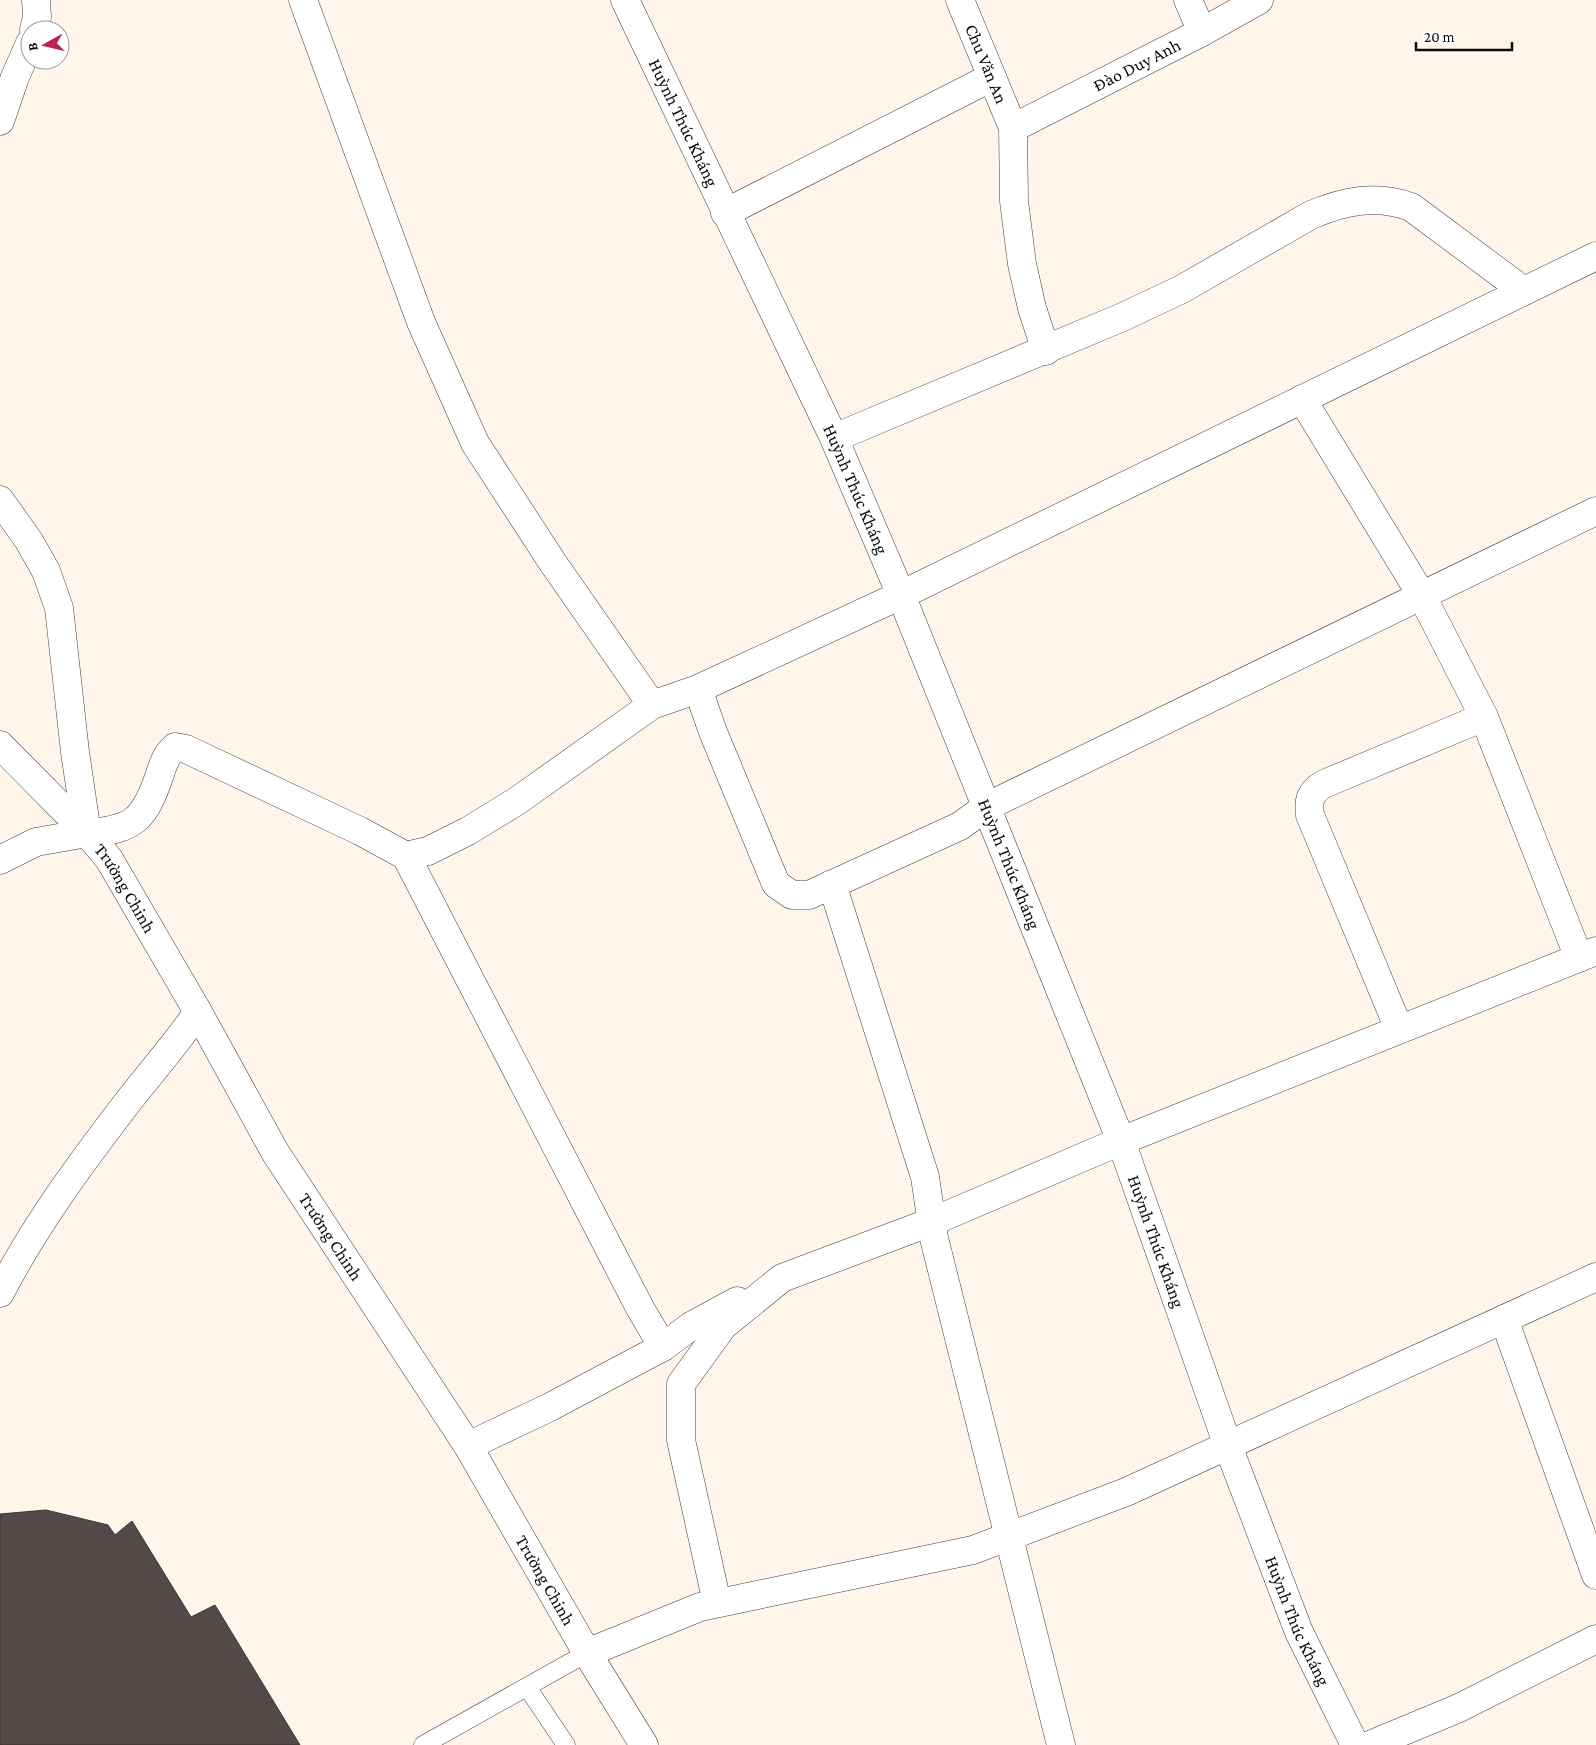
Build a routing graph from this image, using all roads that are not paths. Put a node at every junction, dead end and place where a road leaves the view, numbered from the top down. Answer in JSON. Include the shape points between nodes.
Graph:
{"nodes":[{"id":1,"x":36,"y":0,"type":"edge"},
{"id":2,"x":303,"y":0,"type":"edge"},
{"id":3,"x":625,"y":0,"type":"edge"},
{"id":4,"x":960,"y":0,"type":"edge"},
{"id":5,"x":1188,"y":0,"type":"edge"},
{"id":6,"x":1259,"y":0,"type":"edge"},
{"id":7,"x":36,"y":20,"type":"edge"},
{"id":8,"x":1202,"y":32,"type":"junction"},
{"id":9,"x":20,"y":66,"type":"edge"},
{"id":10,"x":992,"y":77,"type":"junction"},
{"id":11,"x":0,"y":121,"type":"edge"},
{"id":12,"x":1013,"y":128,"type":"junction"},
{"id":13,"x":725,"y":212,"type":"junction"},
{"id":14,"x":1596,"y":256,"type":"edge"},
{"id":15,"x":1524,"y":291,"type":"junction"},
{"id":16,"x":1046,"y":351,"type":"junction"},
{"id":17,"x":1302,"y":399,"type":"junction"},
{"id":18,"x":834,"y":438,"type":"junction"},
{"id":19,"x":0,"y":500,"type":"edge"},
{"id":20,"x":1596,"y":511,"type":"edge"},
{"id":21,"x":901,"y":595,"type":"junction"},
{"id":22,"x":1422,"y":596,"type":"junction"},
{"id":23,"x":698,"y":689,"type":"junction"},
{"id":24,"x":652,"y":705,"type":"junction"},
{"id":25,"x":1484,"y":717,"type":"junction"},
{"id":26,"x":0,"y":745,"type":"edge"},
{"id":27,"x":986,"y":807,"type":"junction"},
{"id":28,"x":87,"y":832,"type":"junction"},
{"id":29,"x":406,"y":856,"type":"junction"},
{"id":30,"x":0,"y":860,"type":"edge"},
{"id":31,"x":832,"y":884,"type":"junction"},
{"id":32,"x":1588,"y":955,"type":"edge"},
{"id":33,"x":198,"y":1012,"type":"junction"},
{"id":34,"x":1400,"y":1029,"type":"junction"},
{"id":35,"x":1121,"y":1141,"type":"junction"},
{"id":36,"x":932,"y":1222,"type":"junction"},
{"id":37,"x":1596,"y":1277,"type":"edge"},
{"id":38,"x":782,"y":1278,"type":"junction"},
{"id":39,"x":0,"y":1293,"type":"edge"},
{"id":40,"x":1504,"y":1319,"type":"junction"},
{"id":41,"x":663,"y":1347,"type":"junction"},
{"id":42,"x":468,"y":1446,"type":"junction"},
{"id":43,"x":1228,"y":1446,"type":"junction"},
{"id":44,"x":1008,"y":1536,"type":"junction"},
{"id":45,"x":1596,"y":1575,"type":"edge"},
{"id":46,"x":718,"y":1603,"type":"junction"},
{"id":47,"x":1596,"y":1639,"type":"edge"},
{"id":48,"x":587,"y":1653,"type":"junction"},
{"id":49,"x":528,"y":1686,"type":"junction"},
{"id":50,"x":423,"y":1745,"type":"edge"},
{"id":51,"x":566,"y":1745,"type":"edge"},
{"id":52,"x":644,"y":1745,"type":"edge"},
{"id":53,"x":1061,"y":1745,"type":"edge"},
{"id":54,"x":1355,"y":1745,"type":"edge"},
{"id":55,"x":1370,"y":1745,"type":"edge"}],
"edges":[{"from":1,"to":7,"type":"street"},
{"from":2,"to":24,"type":"street","via":[[421,322],[475,444]]},
{"from":3,"to":13,"type":"street","name":"Huỳnh Thúc Kháng"},
{"from":4,"to":10,"type":"street","name":"Chu Văn An"},
{"from":5,"to":8,"type":"street"},
{"from":6,"to":8,"type":"street","name":"Đào Duy Anh"},
{"from":8,"to":12,"type":"street","name":"Đào Duy Anh"},
{"from":9,"to":11,"type":"street"},
{"from":10,"to":12,"type":"street","name":"Chu Văn An"},
{"from":10,"to":13,"type":"street"},
{"from":12,"to":16,"type":"street","via":[[1014,202],[1022,264]]},
{"from":13,"to":18,"type":"street","name":"Huỳnh Thúc Kháng"},
{"from":14,"to":15,"type":"street"},
{"from":15,"to":16,"type":"street","via":[[1411,206],[1357,200],[1311,215],[1182,289]]},
{"from":15,"to":17,"type":"street"},
{"from":16,"to":18,"type":"street"},
{"from":17,"to":21,"type":"street"},
{"from":17,"to":22,"type":"street"},
{"from":18,"to":21,"type":"street","name":"Huỳnh Thúc Kháng"},
{"from":19,"to":28,"type":"street","via":[[46,571],[59,608]]},
{"from":20,"to":22,"type":"street"},
{"from":21,"to":23,"type":"street"},
{"from":21,"to":27,"type":"street","name":"Huỳnh Thúc Kháng"},
{"from":22,"to":25,"type":"street"},
{"from":22,"to":27,"type":"street"},
{"from":23,"to":24,"type":"street"},
{"from":23,"to":31,"type":"street","via":[[776,884],[792,894],[809,895]]},
{"from":24,"to":29,"type":"street","via":[[509,806],[436,847]]},
{"from":25,"to":32,"type":"street"},
{"from":25,"to":34,"type":"street","via":[[1324,784],[1311,795],[1310,816]]},
{"from":26,"to":28,"type":"street","name":"Trường Chinh"},
{"from":27,"to":31,"type":"street","via":[[960,826]]},
{"from":27,"to":35,"type":"street","name":"Huỳnh Thúc Kháng"},
{"from":28,"to":29,"type":"street","via":[[112,831],[143,814],[166,754],[175,748],[195,753]]},
{"from":28,"to":30,"type":"street","via":[[36,842]]},
{"from":28,"to":33,"type":"street","name":"Trường Chinh","via":[[109,859]]},
{"from":29,"to":41,"type":"street"},
{"from":31,"to":36,"type":"street","via":[[925,1177]]},
{"from":32,"to":34,"type":"street"},
{"from":33,"to":39,"type":"street","via":[[66,1185]]},
{"from":33,"to":42,"type":"street","name":"Trường Chinh","via":[[275,1152]]},
{"from":34,"to":35,"type":"street"},
{"from":35,"to":36,"type":"street"},
{"from":35,"to":43,"type":"street","name":"Huỳnh Thúc Kháng"},
{"from":36,"to":38,"type":"street"},
{"from":36,"to":44,"type":"street"},
{"from":37,"to":40,"type":"street"},
{"from":38,"to":41,"type":"street","via":[[692,1326]]},
{"from":38,"to":46,"type":"street","via":[[723,1326],[681,1384],[681,1440]]},
{"from":40,"to":43,"type":"street"},
{"from":40,"to":45,"type":"street"},
{"from":41,"to":42,"type":"street"},
{"from":42,"to":48,"type":"street","name":"Trường Chinh"},
{"from":43,"to":44,"type":"street","via":[[1126,1492]]},
{"from":43,"to":54,"type":"street","name":"Huỳnh Thúc Kháng","via":[[1299,1632]]},
{"from":44,"to":46,"type":"street","via":[[973,1550]]},
{"from":44,"to":53,"type":"street"},
{"from":46,"to":48,"type":"street","via":[[700,1607]]},
{"from":47,"to":55,"type":"street","via":[[1459,1708]]},
{"from":48,"to":49,"type":"lane"},
{"from":48,"to":52,"type":"street","name":"Trường Chinh"},
{"from":49,"to":50,"type":"lane"},
{"from":49,"to":51,"type":"lane"}]}
